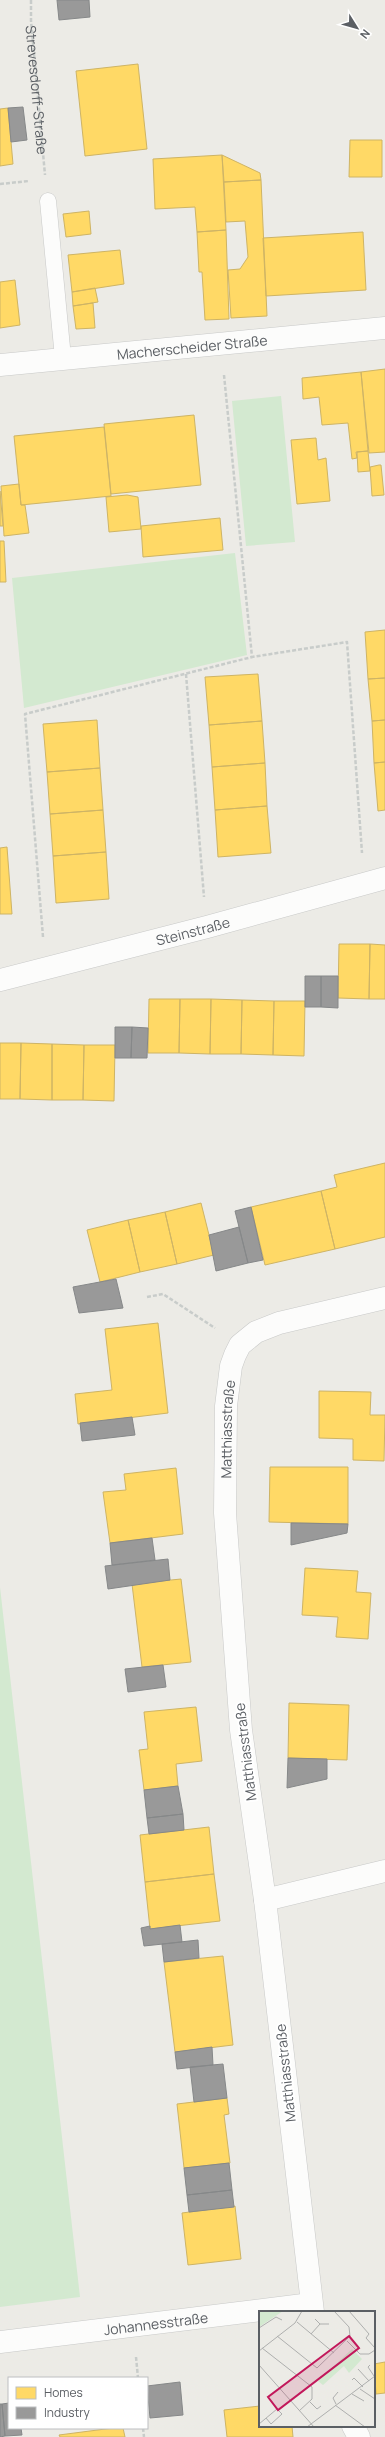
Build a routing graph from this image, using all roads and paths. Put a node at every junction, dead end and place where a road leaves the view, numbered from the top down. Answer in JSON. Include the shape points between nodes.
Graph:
{"nodes":[{"id":1,"x":31,"y":0,"type":"edge"},
{"id":2,"x":45,"y":179,"type":"junction"},
{"id":3,"x":0,"y":184,"type":"edge"},
{"id":4,"x":48,"y":201,"type":"joint"},
{"id":5,"x":385,"y":328,"type":"edge"},
{"id":6,"x":221,"y":343,"type":"junction"},
{"id":7,"x":63,"y":358,"type":"junction"},
{"id":8,"x":0,"y":365,"type":"edge"},
{"id":9,"x":252,"y":657,"type":"junction"},
{"id":10,"x":186,"y":674,"type":"junction"},
{"id":11,"x":385,"y":878,"type":"edge"},
{"id":12,"x":364,"y":884,"type":"junction"},
{"id":13,"x":207,"y":927,"type":"junction"},
{"id":14,"x":46,"y":970,"type":"junction"},
{"id":15,"x":0,"y":980,"type":"edge"},
{"id":16,"x":147,"y":1297,"type":"dead end"},
{"id":17,"x":385,"y":1298,"type":"edge"},
{"id":18,"x":240,"y":1345,"type":"junction"},
{"id":19,"x":385,"y":1871,"type":"edge"},
{"id":20,"x":265,"y":1900,"type":"junction"},
{"id":21,"x":312,"y":2308,"type":"edge"},
{"id":22,"x":284,"y":2311,"type":"edge"},
{"id":23,"x":259,"y":2314,"type":"edge"},
{"id":24,"x":0,"y":2342,"type":"edge"},
{"id":25,"x":354,"y":2427,"type":"edge"},
{"id":26,"x":359,"y":2437,"type":"edge"}],
"edges":[{"from":1,"to":2,"type":"path","name":"Strevesdorff-Straße"},
{"from":2,"to":3,"type":"path"},
{"from":2,"to":4,"type":"path","name":"Strevesdorff-Straße"},
{"from":4,"to":7,"type":"lane"},
{"from":5,"to":6,"type":"street","name":"Macherscheider Straße"},
{"from":6,"to":7,"type":"street","name":"Macherscheider Straße"},
{"from":6,"to":9,"type":"path"},
{"from":7,"to":8,"type":"street","name":"Macherscheider Straße"},
{"from":9,"to":10,"type":"path"},
{"from":9,"to":12,"type":"path","via":[[347,642]]},
{"from":10,"to":13,"type":"path"},
{"from":10,"to":14,"type":"path","via":[[25,714]]},
{"from":11,"to":12,"type":"street","name":"Steinstraße"},
{"from":12,"to":13,"type":"street","name":"Steinstraße"},
{"from":13,"to":14,"type":"street","name":"Steinstraße"},
{"from":14,"to":15,"type":"street","name":"Steinstraße"},
{"from":16,"to":18,"type":"path","via":[[163,1294]]},
{"from":17,"to":18,"type":"street","name":"Matthiasstraße","via":[[279,1323],[256,1332]]},
{"from":18,"to":20,"type":"street","name":"Matthiasstraße","via":[[231,1366],[226,1406],[225,1513],[241,1730]]},
{"from":19,"to":20,"type":"street"},
{"from":20,"to":21,"type":"street","name":"Matthiasstraße"},
{"from":21,"to":22,"type":"street","name":"Johannesstraße"},
{"from":23,"to":24,"type":"street","name":"Johannesstraße"},
{"from":25,"to":26,"type":"street"}]}
